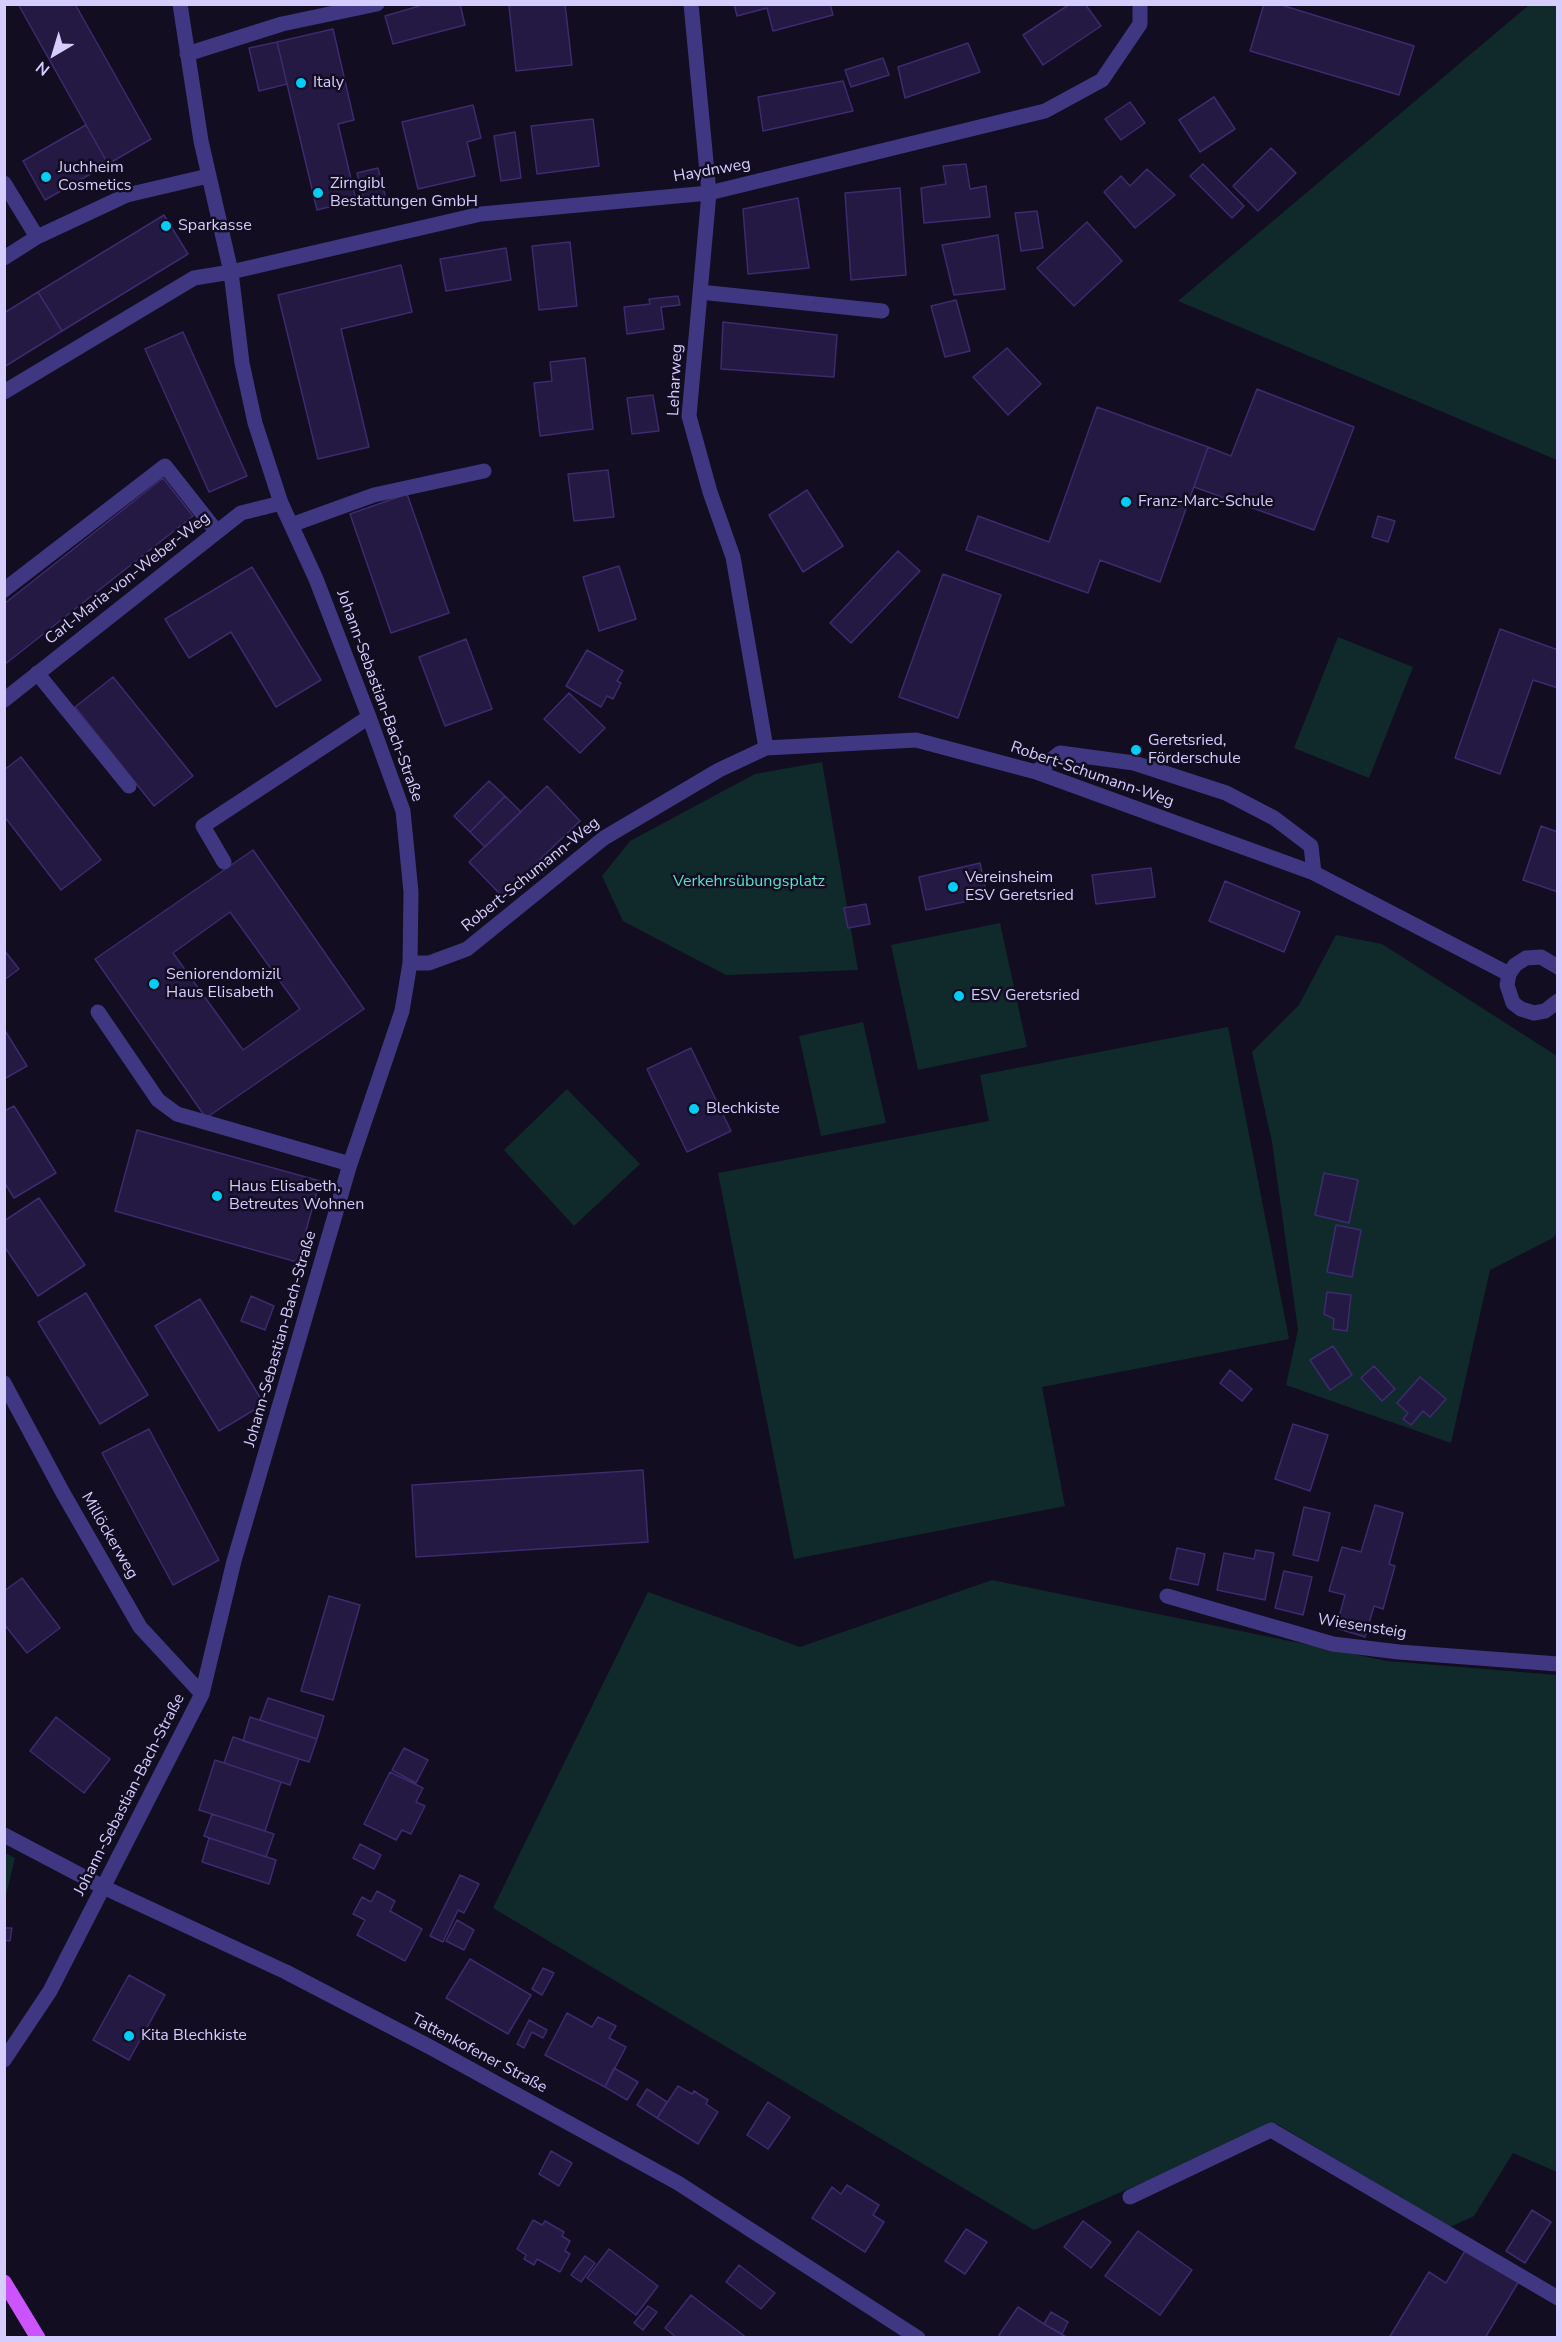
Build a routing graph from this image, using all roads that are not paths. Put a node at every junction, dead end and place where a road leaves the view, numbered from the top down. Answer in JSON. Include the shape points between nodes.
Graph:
{"nodes":[{"id":1,"x":180,"y":4,"type":"edge"},
{"id":2,"x":377,"y":4,"type":"edge"},
{"id":3,"x":691,"y":4,"type":"edge"},
{"id":4,"x":1140,"y":4,"type":"edge"},
{"id":5,"x":187,"y":54,"type":"junction"},
{"id":6,"x":208,"y":176,"type":"junction"},
{"id":7,"x":4,"y":183,"type":"edge"},
{"id":8,"x":709,"y":193,"type":"junction"},
{"id":9,"x":37,"y":237,"type":"junction"},
{"id":10,"x":4,"y":258,"type":"edge"},
{"id":11,"x":231,"y":272,"type":"junction"},
{"id":12,"x":700,"y":292,"type":"junction"},
{"id":13,"x":882,"y":311,"type":"dead end"},
{"id":14,"x":4,"y":392,"type":"edge"},
{"id":15,"x":484,"y":471,"type":"dead end"},
{"id":16,"x":281,"y":503,"type":"junction"},
{"id":17,"x":291,"y":525,"type":"junction"},
{"id":18,"x":217,"y":532,"type":"junction"},
{"id":19,"x":4,"y":591,"type":"edge"},
{"id":20,"x":38,"y":673,"type":"junction"},
{"id":21,"x":4,"y":700,"type":"edge"},
{"id":22,"x":369,"y":717,"type":"junction"},
{"id":23,"x":766,"y":748,"type":"junction"},
{"id":24,"x":1036,"y":772,"type":"junction"},
{"id":25,"x":129,"y":786,"type":"dead end"},
{"id":26,"x":224,"y":862,"type":"dead end"},
{"id":27,"x":1314,"y":873,"type":"junction"},
{"id":28,"x":410,"y":963,"type":"junction"},
{"id":29,"x":1557,"y":967,"type":"edge"},
{"id":30,"x":1509,"y":974,"type":"junction"},
{"id":31,"x":1557,"y":1001,"type":"edge"},
{"id":32,"x":98,"y":1012,"type":"dead end"},
{"id":33,"x":350,"y":1164,"type":"junction"},
{"id":34,"x":4,"y":1383,"type":"edge"},
{"id":35,"x":1167,"y":1596,"type":"dead end"},
{"id":36,"x":1557,"y":1664,"type":"edge"},
{"id":37,"x":202,"y":1694,"type":"junction"},
{"id":38,"x":4,"y":1835,"type":"edge"},
{"id":39,"x":103,"y":1887,"type":"junction"},
{"id":40,"x":4,"y":2060,"type":"edge"},
{"id":41,"x":1130,"y":2197,"type":"dead end"},
{"id":42,"x":4,"y":2283,"type":"edge"},
{"id":43,"x":1557,"y":2298,"type":"edge"},
{"id":44,"x":38,"y":2337,"type":"edge"},
{"id":45,"x":918,"y":2337,"type":"edge"}],
"edges":[{"from":1,"to":5,"type":"street","name":"Johann-Sebastian-Bach-Straße"},
{"from":2,"to":5,"type":"street","via":[[282,24]]},
{"from":3,"to":8,"type":"street","name":"Leharweg"},
{"from":4,"to":8,"type":"street","name":"Haydnweg","via":[[1140,24],[1102,80],[1045,111]]},
{"from":5,"to":6,"type":"street","name":"Johann-Sebastian-Bach-Straße"},
{"from":6,"to":9,"type":"street","via":[[127,195]]},
{"from":6,"to":11,"type":"street","name":"Johann-Sebastian-Bach-Straße"},
{"from":7,"to":9,"type":"street"},
{"from":8,"to":11,"type":"street","name":"Haydnweg","via":[[481,214]]},
{"from":8,"to":12,"type":"street","name":"Leharweg"},
{"from":9,"to":10,"type":"street"},
{"from":11,"to":14,"type":"street","name":"Haydnweg","via":[[194,278]]},
{"from":11,"to":16,"type":"street","name":"Johann-Sebastian-Bach-Straße","via":[[244,373],[255,423]]},
{"from":12,"to":13,"type":"street"},
{"from":12,"to":23,"type":"street","name":"Leharweg","via":[[689,416],[733,557]]},
{"from":15,"to":17,"type":"street","via":[[375,495]]},
{"from":16,"to":17,"type":"street","name":"Johann-Sebastian-Bach-Straße"},
{"from":16,"to":18,"type":"street","name":"Carl-Maria-von-Weber-Weg","via":[[241,513]]},
{"from":17,"to":22,"type":"street","name":"Johann-Sebastian-Bach-Straße"},
{"from":18,"to":19,"type":"street","via":[[165,466]]},
{"from":18,"to":20,"type":"street","name":"Carl-Maria-von-Weber-Weg"},
{"from":20,"to":21,"type":"street","name":"Carl-Maria-von-Weber-Weg"},
{"from":20,"to":25,"type":"street"},
{"from":22,"to":26,"type":"street","via":[[203,826]]},
{"from":22,"to":28,"type":"street","name":"Johann-Sebastian-Bach-Straße","via":[[403,811],[411,892]]},
{"from":23,"to":24,"type":"street","name":"Robert-Schumann-Weg","via":[[916,740]]},
{"from":23,"to":28,"type":"street","name":"Robert-Schumann-Weg","via":[[719,770],[603,838],[467,950],[429,963]]},
{"from":24,"to":27,"type":"street","name":"Robert-Schumann-Weg"},
{"from":24,"to":27,"type":"street","via":[[1060,753],[1134,763],[1226,793],[1274,818],[1311,846]]},
{"from":27,"to":30,"type":"street","name":"Robert-Schumann-Weg"},
{"from":28,"to":33,"type":"street","name":"Johann-Sebastian-Bach-Straße","via":[[402,1011]]},
{"from":29,"to":30,"type":"street","via":[[1536,956],[1515,965]]},
{"from":30,"to":31,"type":"street","via":[[1509,995],[1521,1009],[1545,1011]]},
{"from":32,"to":33,"type":"street","via":[[159,1100],[177,1114]]},
{"from":33,"to":37,"type":"street","name":"Johann-Sebastian-Bach-Straße","via":[[234,1561]]},
{"from":34,"to":37,"type":"street","name":"Millöckerweg","via":[[140,1627]]},
{"from":35,"to":36,"type":"street","name":"Wiesensteig","via":[[1333,1644]]},
{"from":37,"to":39,"type":"street","name":"Johann-Sebastian-Bach-Straße"},
{"from":38,"to":39,"type":"street","name":"Tattenkofener Straße"},
{"from":39,"to":40,"type":"street","name":"Johann-Sebastian-Bach-Straße","via":[[50,1990]]},
{"from":39,"to":45,"type":"street","name":"Tattenkofener Straße","via":[[286,1972],[678,2183]]},
{"from":41,"to":43,"type":"street","via":[[1271,2130]]},
{"from":42,"to":44,"type":"main road"}]}
